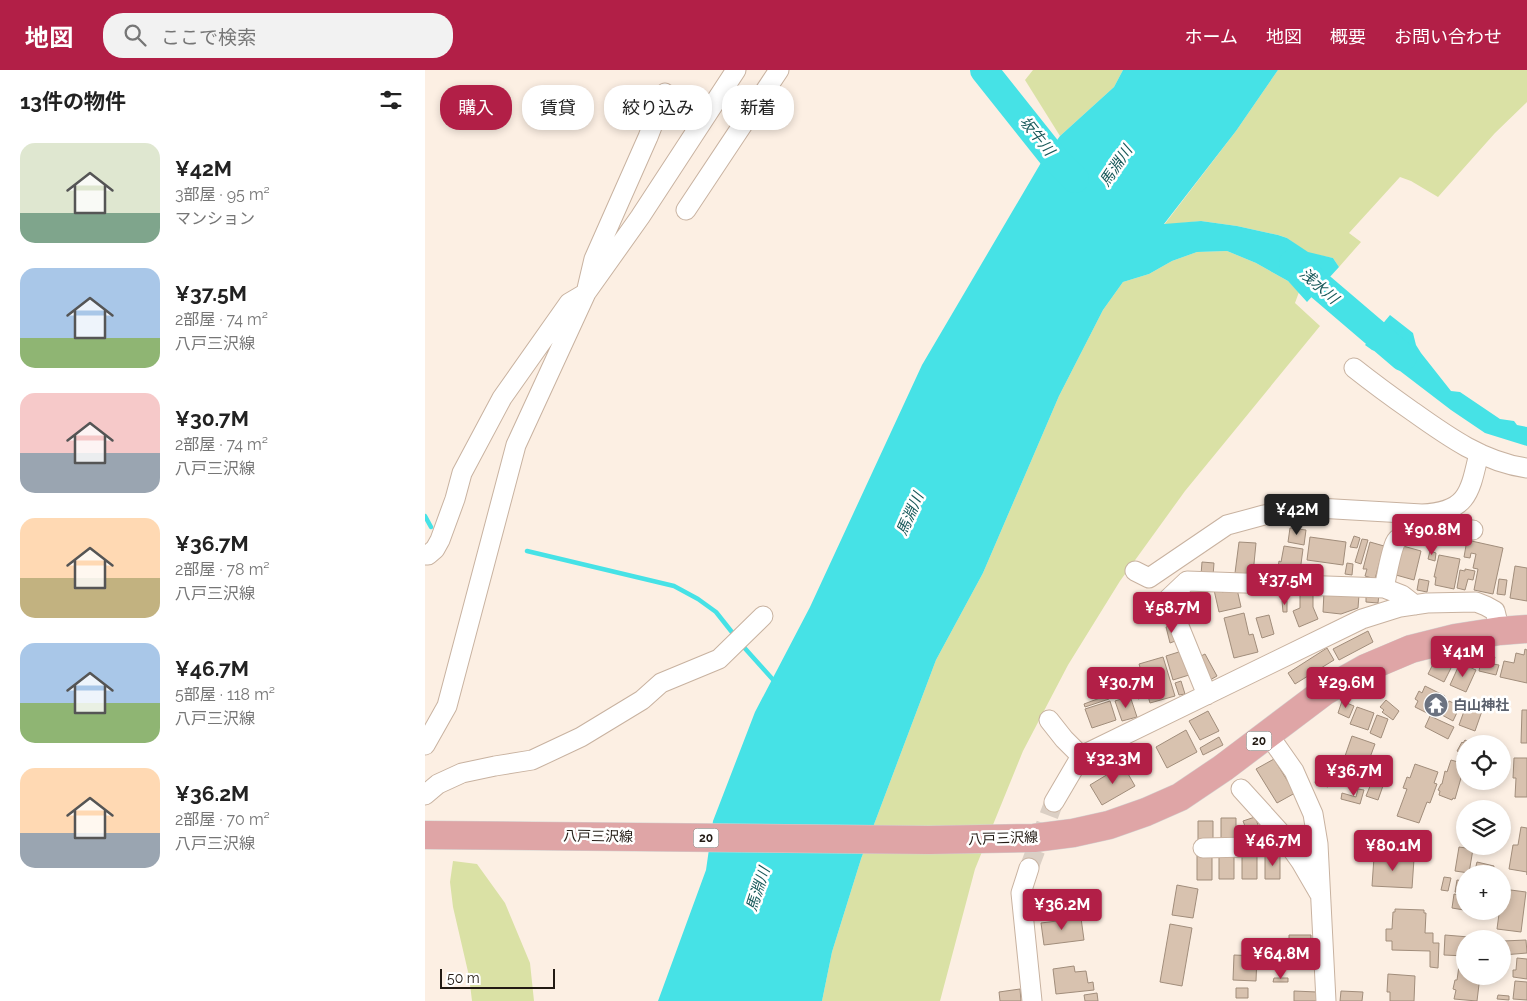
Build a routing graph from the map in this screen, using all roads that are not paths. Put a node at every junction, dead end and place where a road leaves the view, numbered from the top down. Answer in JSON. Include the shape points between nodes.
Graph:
{"nodes":[{"id":1,"x":736,"y":70,"type":"edge"},
{"id":2,"x":779,"y":70,"type":"edge"},
{"id":3,"x":651,"y":130,"type":"edge"},
{"id":4,"x":686,"y":210,"type":"dead end"},
{"id":5,"x":586,"y":293,"type":"junction"},
{"id":6,"x":1354,"y":368,"type":"dead end"},
{"id":7,"x":1479,"y":453,"type":"junction"},
{"id":8,"x":1527,"y":468,"type":"edge"},
{"id":9,"x":1473,"y":530,"type":"dead end"},
{"id":10,"x":425,"y":555,"type":"edge"},
{"id":11,"x":1135,"y":570,"type":"dead end"},
{"id":12,"x":1384,"y":588,"type":"junction"},
{"id":13,"x":1415,"y":605,"type":"junction"},
{"id":14,"x":763,"y":616,"type":"dead end"},
{"id":15,"x":1527,"y":630,"type":"edge"},
{"id":16,"x":1500,"y":631,"type":"junction"},
{"id":17,"x":1207,"y":695,"type":"junction"},
{"id":18,"x":1049,"y":720,"type":"dead end"},
{"id":19,"x":1268,"y":734,"type":"junction"},
{"id":20,"x":425,"y":745,"type":"edge"},
{"id":21,"x":1081,"y":756,"type":"junction"},
{"id":22,"x":1241,"y":789,"type":"dead end"},
{"id":23,"x":425,"y":795,"type":"edge"},
{"id":24,"x":1054,"y":802,"type":"tunnel mouth"},
{"id":25,"x":425,"y":835,"type":"edge"},
{"id":26,"x":1290,"y":846,"type":"junction"},
{"id":27,"x":1203,"y":848,"type":"dead end"},
{"id":28,"x":1029,"y":868,"type":"tunnel mouth"},
{"id":29,"x":1321,"y":896,"type":"junction"},
{"id":30,"x":1032,"y":1001,"type":"edge"},
{"id":31,"x":1326,"y":1001,"type":"edge"}],
"edges":[{"from":1,"to":5,"type":"street"},
{"from":2,"to":4,"type":"street"},
{"from":3,"to":5,"type":"street","via":[[594,259]]},
{"from":5,"to":10,"type":"street","via":[[569,303],[502,398],[462,473],[440,540]]},
{"from":5,"to":20,"type":"street","via":[[516,446],[447,706]]},
{"from":6,"to":7,"type":"street","via":[[1426,421]]},
{"from":7,"to":8,"type":"street","via":[[1492,460]]},
{"from":7,"to":11,"type":"street","via":[[1472,485],[1464,498],[1456,507],[1440,513],[1300,507],[1227,525],[1149,578]]},
{"from":9,"to":12,"type":"street","via":[[1414,531],[1400,536],[1395,543]]},
{"from":12,"to":13,"type":"street","via":[[1402,595]]},
{"from":12,"to":17,"type":"street","via":[[1187,581],[1168,599]]},
{"from":13,"to":16,"type":"street","via":[[1481,604],[1495,611]]},
{"from":13,"to":17,"type":"street","via":[[1362,619]]},
{"from":14,"to":23,"type":"street","via":[[719,659],[661,683],[642,700],[581,737],[532,760],[462,773],[438,784]]},
{"from":15,"to":16,"type":"main road","name":"八戸三沢線","number":"20"},
{"from":16,"to":19,"type":"main road","name":"八戸三沢線","number":"20","via":[[1411,649],[1366,668],[1325,691]]},
{"from":17,"to":21,"type":"street"},
{"from":18,"to":21,"type":"street"},
{"from":19,"to":25,"type":"main road","name":"八戸三沢線","number":"20","via":[[1180,797],[1109,825],[1035,838],[929,840]]},
{"from":19,"to":29,"type":"street","via":[[1294,771],[1313,814]]},
{"from":21,"to":24,"type":"street"},
{"from":22,"to":26,"type":"street"},
{"from":26,"to":27,"type":"street"},
{"from":26,"to":29,"type":"street"},
{"from":28,"to":30,"type":"street","via":[[1021,893]]},
{"from":29,"to":31,"type":"street"}]}
